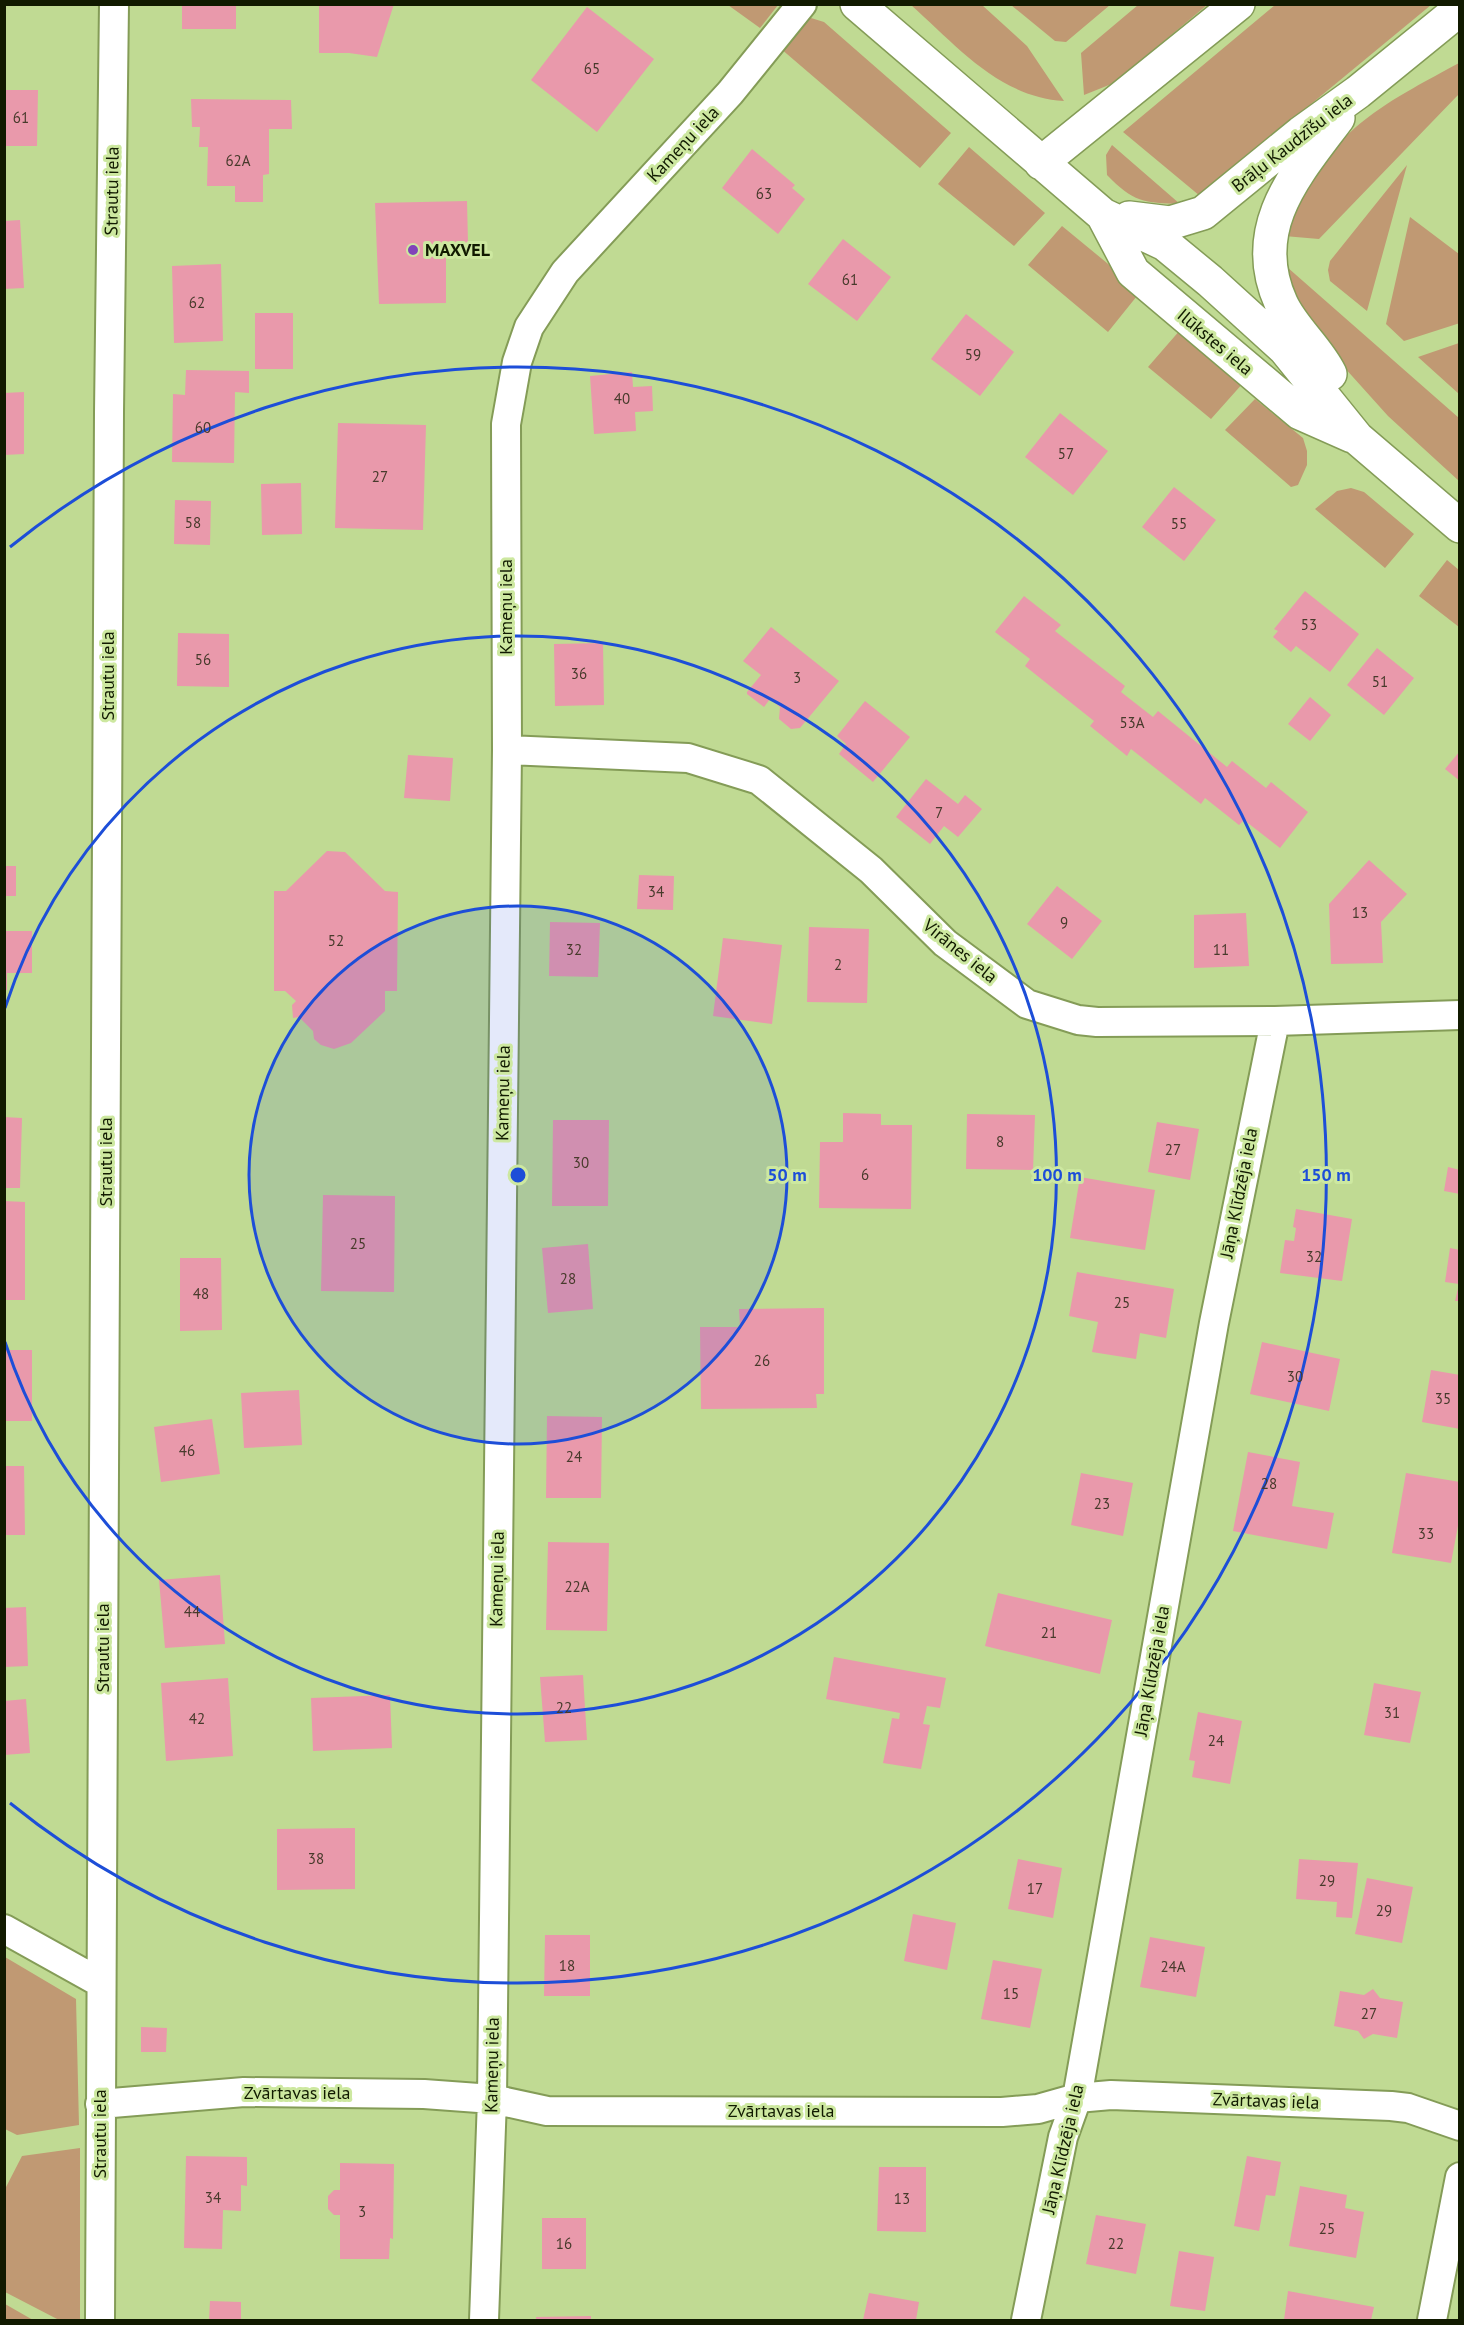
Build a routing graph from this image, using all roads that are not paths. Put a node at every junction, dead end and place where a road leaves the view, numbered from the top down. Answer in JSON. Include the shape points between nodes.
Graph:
{"nodes":[{"id":1,"x":114,"y":4,"type":"edge"},
{"id":2,"x":802,"y":4,"type":"edge"},
{"id":3,"x":857,"y":4,"type":"edge"},
{"id":4,"x":1239,"y":4,"type":"edge"},
{"id":5,"x":1460,"y":9,"type":"edge"},
{"id":6,"x":1358,"y":92,"type":"junction"},
{"id":7,"x":1041,"y":163,"type":"junction"},
{"id":8,"x":1103,"y":215,"type":"junction"},
{"id":9,"x":1357,"y":438,"type":"junction"},
{"id":10,"x":1460,"y":526,"type":"edge"},
{"id":11,"x":507,"y":750,"type":"junction"},
{"id":12,"x":1460,"y":1015,"type":"edge"},
{"id":13,"x":1275,"y":1021,"type":"junction"},
{"id":14,"x":4,"y":1929,"type":"edge"},
{"id":15,"x":101,"y":1983,"type":"junction"},
{"id":16,"x":1077,"y":2098,"type":"junction"},
{"id":17,"x":492,"y":2099,"type":"junction"},
{"id":18,"x":100,"y":2104,"type":"junction"},
{"id":19,"x":1460,"y":2126,"type":"edge"},
{"id":20,"x":1460,"y":2177,"type":"edge"},
{"id":21,"x":100,"y":2320,"type":"edge"},
{"id":22,"x":484,"y":2320,"type":"edge"},
{"id":23,"x":1026,"y":2320,"type":"edge"},
{"id":24,"x":1432,"y":2320,"type":"edge"}],
"edges":[{"from":1,"to":15,"type":"street","name":"Strautu iela"},
{"from":2,"to":11,"type":"street","name":"Kameņu iela","via":[[730,93],[565,272],[529,327],[517,362],[506,424]]},
{"from":3,"to":7,"type":"street","name":"Ilūkstes iela"},
{"from":4,"to":7,"type":"street"},
{"from":5,"to":6,"type":"street","name":"Brāļu Kaudzīšu iela"},
{"from":6,"to":8,"type":"street","name":"Brāļu Kaudzīšu iela","via":[[1203,213],[1170,223]]},
{"from":6,"to":9,"type":"street","via":[[1286,189],[1272,229],[1270,265],[1281,304],[1329,372]]},
{"from":7,"to":8,"type":"street","name":"Ilūkstes iela"},
{"from":8,"to":9,"type":"street","name":"Ilūkstes iela","via":[[1165,244],[1210,281],[1285,349]]},
{"from":8,"to":9,"type":"street","name":"Ilūkstes iela","via":[[1133,272],[1300,413]]},
{"from":9,"to":10,"type":"street","name":"Ilūkstes iela"},
{"from":11,"to":13,"type":"street","name":"Virānes iela","via":[[688,758],[759,780],[872,870],[945,943],[1027,1004],[1097,1022]]},
{"from":11,"to":17,"type":"street","name":"Kameņu iela"},
{"from":12,"to":13,"type":"street","name":"Virānes iela"},
{"from":13,"to":16,"type":"street","name":"Jāņa Klīdzēja iela","via":[[1214,1323]]},
{"from":14,"to":15,"type":"street"},
{"from":15,"to":18,"type":"street","name":"Strautu iela"},
{"from":16,"to":17,"type":"street","name":"Zvārtavas iela","via":[[1038,2109],[1002,2112],[547,2111]]},
{"from":16,"to":19,"type":"street","name":"Zvārtavas iela","via":[[1111,2095],[1391,2106]]},
{"from":16,"to":23,"type":"street","name":"Jāņa Klīdzēja iela","via":[[1063,2137]]},
{"from":17,"to":18,"type":"street","name":"Zvārtavas iela","via":[[424,2094],[244,2092]]},
{"from":17,"to":22,"type":"street","name":"Kameņu iela"},
{"from":18,"to":21,"type":"street","name":"Strautu iela"},
{"from":20,"to":24,"type":"street"}]}
